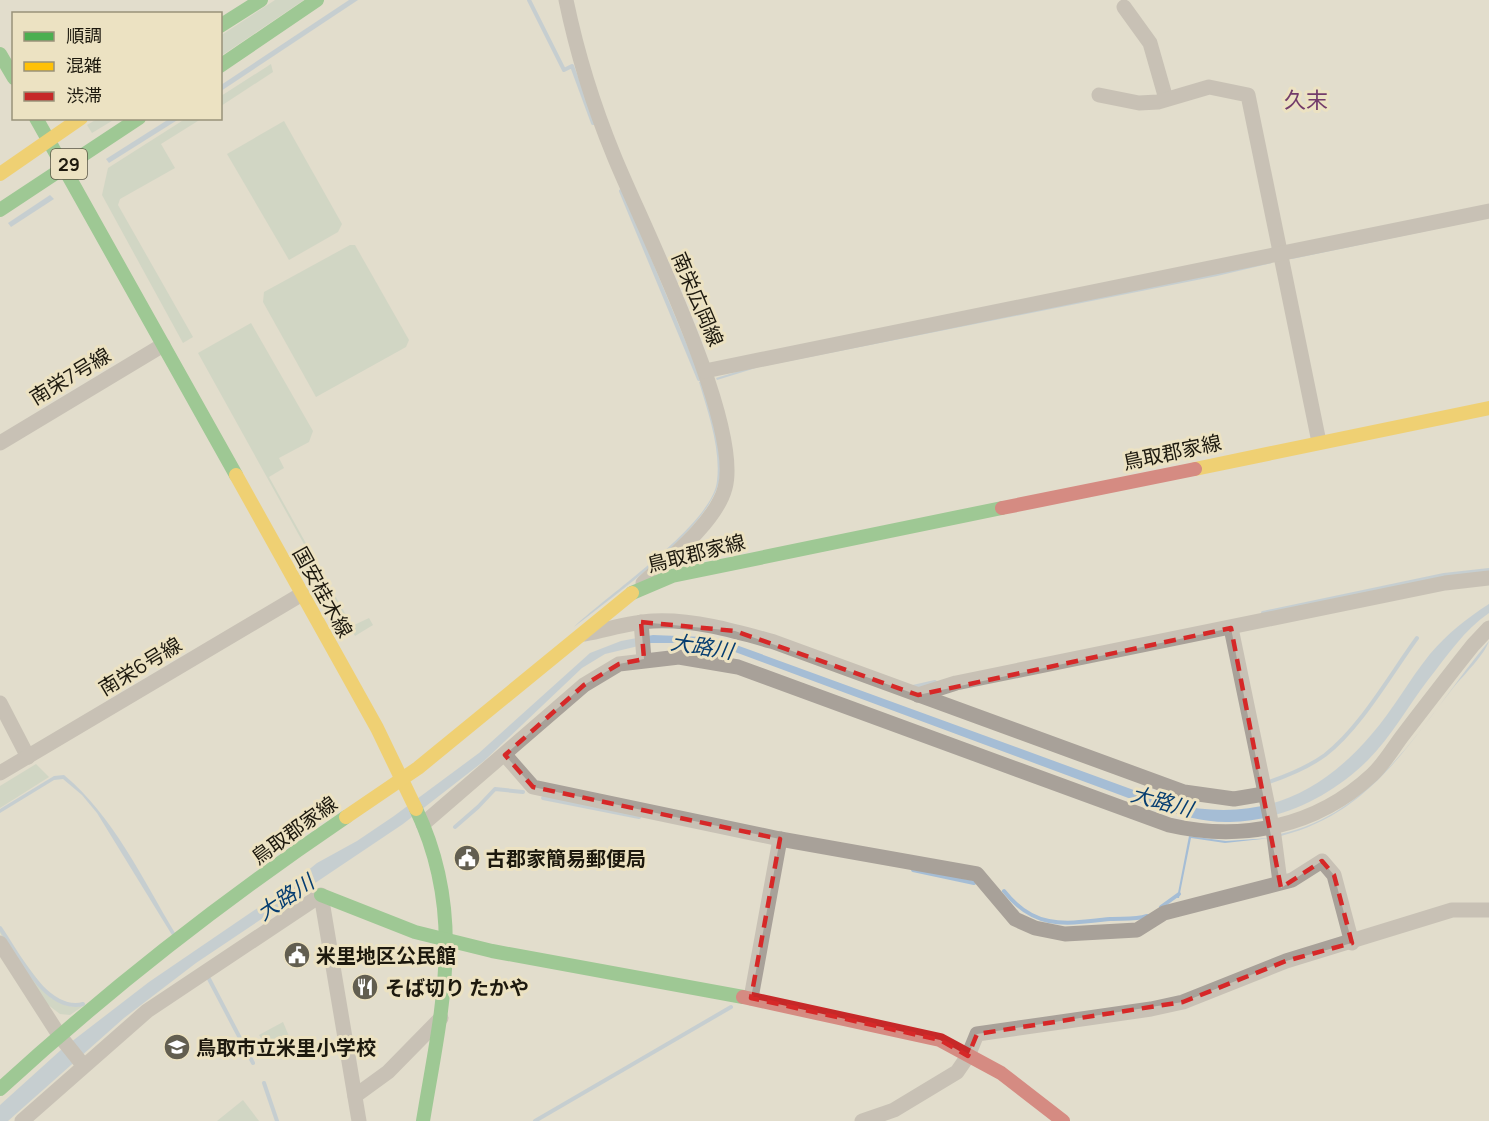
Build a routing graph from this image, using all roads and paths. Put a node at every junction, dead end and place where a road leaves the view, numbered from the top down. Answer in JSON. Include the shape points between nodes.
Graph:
{"nodes":[{"id":1,"x":261,"y":0,"type":"edge"},
{"id":2,"x":317,"y":0,"type":"edge"},
{"id":3,"x":566,"y":0,"type":"edge"},
{"id":4,"x":1125,"y":7,"type":"dead end"},
{"id":5,"x":222,"y":25,"type":"edge"},
{"id":6,"x":0,"y":54,"type":"edge"},
{"id":7,"x":222,"y":65,"type":"edge"},
{"id":8,"x":12,"y":75,"type":"edge"},
{"id":9,"x":1099,"y":95,"type":"dead end"},
{"id":10,"x":1166,"y":99,"type":"junction"},
{"id":11,"x":37,"y":120,"type":"edge"},
{"id":12,"x":78,"y":120,"type":"edge"},
{"id":13,"x":136,"y":120,"type":"edge"},
{"id":14,"x":48,"y":140,"type":"junction"},
{"id":15,"x":63,"y":167,"type":"junction"},
{"id":16,"x":0,"y":174,"type":"edge"},
{"id":17,"x":0,"y":210,"type":"edge"},
{"id":18,"x":1489,"y":212,"type":"edge"},
{"id":19,"x":1280,"y":253,"type":"junction"},
{"id":20,"x":163,"y":345,"type":"junction"},
{"id":21,"x":705,"y":370,"type":"junction"},
{"id":22,"x":1489,"y":408,"type":"edge"},
{"id":23,"x":1319,"y":442,"type":"junction"},
{"id":24,"x":0,"y":443,"type":"edge"},
{"id":25,"x":1489,"y":578,"type":"edge"},
{"id":26,"x":634,"y":591,"type":"junction"},
{"id":27,"x":302,"y":594,"type":"junction"},
{"id":28,"x":641,"y":622,"type":"junction"},
{"id":29,"x":1231,"y":628,"type":"junction"},
{"id":30,"x":1489,"y":628,"type":"edge"},
{"id":31,"x":584,"y":634,"type":"junction"},
{"id":32,"x":644,"y":659,"type":"junction"},
{"id":33,"x":918,"y":695,"type":"junction"},
{"id":34,"x":0,"y":704,"type":"edge"},
{"id":35,"x":505,"y":755,"type":"junction"},
{"id":36,"x":28,"y":757,"type":"junction"},
{"id":37,"x":0,"y":773,"type":"edge"},
{"id":38,"x":403,"y":779,"type":"junction"},
{"id":39,"x":1264,"y":794,"type":"junction"},
{"id":40,"x":421,"y":820,"type":"junction"},
{"id":41,"x":1272,"y":828,"type":"junction"},
{"id":42,"x":780,"y":838,"type":"junction"},
{"id":43,"x":1280,"y":882,"type":"junction"},
{"id":44,"x":321,"y":895,"type":"junction"},
{"id":45,"x":1489,"y":910,"type":"edge"},
{"id":46,"x":447,"y":940,"type":"junction"},
{"id":47,"x":0,"y":943,"type":"edge"},
{"id":48,"x":1352,"y":943,"type":"junction"},
{"id":49,"x":751,"y":998,"type":"junction"},
{"id":50,"x":441,"y":1018,"type":"junction"},
{"id":51,"x":61,"y":1038,"type":"junction"},
{"id":52,"x":968,"y":1056,"type":"junction"},
{"id":53,"x":83,"y":1065,"type":"junction"},
{"id":54,"x":0,"y":1089,"type":"edge"},
{"id":55,"x":355,"y":1096,"type":"junction"},
{"id":56,"x":22,"y":1121,"type":"edge"},
{"id":57,"x":359,"y":1121,"type":"edge"},
{"id":58,"x":423,"y":1121,"type":"edge"},
{"id":59,"x":862,"y":1121,"type":"edge"},
{"id":60,"x":1063,"y":1121,"type":"edge"}],
"edges":[{"from":1,"to":5,"type":"main road"},
{"from":2,"to":7,"type":"main road"},
{"from":3,"to":21,"type":"street","name":"南栄広岡線","via":[[586,82],[613,154]]},
{"from":4,"to":10,"type":"street","via":[[1150,43]]},
{"from":6,"to":8,"type":"main road"},
{"from":9,"to":10,"type":"street","via":[[1139,103]]},
{"from":10,"to":19,"type":"street","via":[[1209,87],[1248,94]]},
{"from":11,"to":14,"type":"main road","name":"国安桂木線"},
{"from":12,"to":14,"type":"main road","number":"29"},
{"from":13,"to":15,"type":"main road","number":"29"},
{"from":14,"to":15,"type":"main road","name":"国安桂木線"},
{"from":14,"to":16,"type":"main road","number":"29"},
{"from":15,"to":17,"type":"main road","number":"29"},
{"from":15,"to":20,"type":"main road","name":"国安桂木線"},
{"from":18,"to":19,"type":"street"},
{"from":19,"to":21,"type":"street"},
{"from":19,"to":23,"type":"street"},
{"from":20,"to":24,"type":"street","name":"南栄7号線"},
{"from":20,"to":27,"type":"main road","name":"国安桂木線"},
{"from":21,"to":26,"type":"street","name":"南栄広岡線","via":[[722,429],[726,486],[718,507]]},
{"from":22,"to":23,"type":"main road","name":"鳥取郡家線"},
{"from":23,"to":26,"type":"main road","name":"鳥取郡家線","via":[[814,545],[672,576]]},
{"from":25,"to":29,"type":"street","via":[[1445,583]]},
{"from":26,"to":31,"type":"main road","name":"鳥取郡家線"},
{"from":27,"to":36,"type":"street","name":"南栄6号線"},
{"from":27,"to":38,"type":"main road","name":"国安桂木線"},
{"from":28,"to":31,"type":"street"},
{"from":28,"to":32,"type":"street"},
{"from":28,"to":33,"type":"street","via":[[735,631]]},
{"from":29,"to":33,"type":"street","via":[[956,683]]},
{"from":29,"to":39,"type":"street"},
{"from":30,"to":41,"type":"street","via":[[1372,776],[1304,819]]},
{"from":31,"to":38,"type":"main road","name":"鳥取郡家線"},
{"from":32,"to":35,"type":"street","via":[[619,664],[584,685]]},
{"from":32,"to":41,"type":"street","via":[[693,658],[738,668],[1169,825],[1225,834]]},
{"from":33,"to":39,"type":"street","via":[[1184,792],[1234,799]]},
{"from":34,"to":36,"type":"street"},
{"from":35,"to":40,"type":"street"},
{"from":35,"to":42,"type":"street","via":[[533,787]]},
{"from":36,"to":37,"type":"street","name":"南栄6号線"},
{"from":38,"to":40,"type":"main road","name":"国安桂木線"},
{"from":38,"to":51,"type":"main road","name":"鳥取郡家線","via":[[316,837],[196,926]]},
{"from":39,"to":41,"type":"street"},
{"from":40,"to":46,"type":"main road","name":"国安桂木線","via":[[440,870]]},
{"from":41,"to":43,"type":"street"},
{"from":42,"to":43,"type":"street","via":[[977,874],[1015,918],[1035,928],[1065,934],[1137,930],[1164,913]]},
{"from":42,"to":49,"type":"street"},
{"from":43,"to":48,"type":"street","via":[[1292,880],[1322,861],[1334,875]]},
{"from":44,"to":46,"type":"main road","via":[[405,929]]},
{"from":44,"to":53,"type":"street","via":[[147,1011]]},
{"from":44,"to":55,"type":"street"},
{"from":45,"to":48,"type":"street","via":[[1452,910]]},
{"from":46,"to":49,"type":"main road"},
{"from":46,"to":50,"type":"main road","name":"国安桂木線"},
{"from":47,"to":51,"type":"street"},
{"from":48,"to":52,"type":"street","via":[[1287,961],[1183,1002],[977,1034]]},
{"from":49,"to":52,"type":"main road","via":[[940,1040]]},
{"from":50,"to":55,"type":"street","via":[[388,1072]]},
{"from":50,"to":58,"type":"main road","name":"国安桂木線"},
{"from":51,"to":53,"type":"street"},
{"from":51,"to":54,"type":"main road","name":"鳥取郡家線"},
{"from":52,"to":59,"type":"street","via":[[957,1072],[928,1091],[894,1110]]},
{"from":52,"to":60,"type":"main road","via":[[1001,1073]]},
{"from":53,"to":56,"type":"street"},
{"from":55,"to":57,"type":"street"}]}
